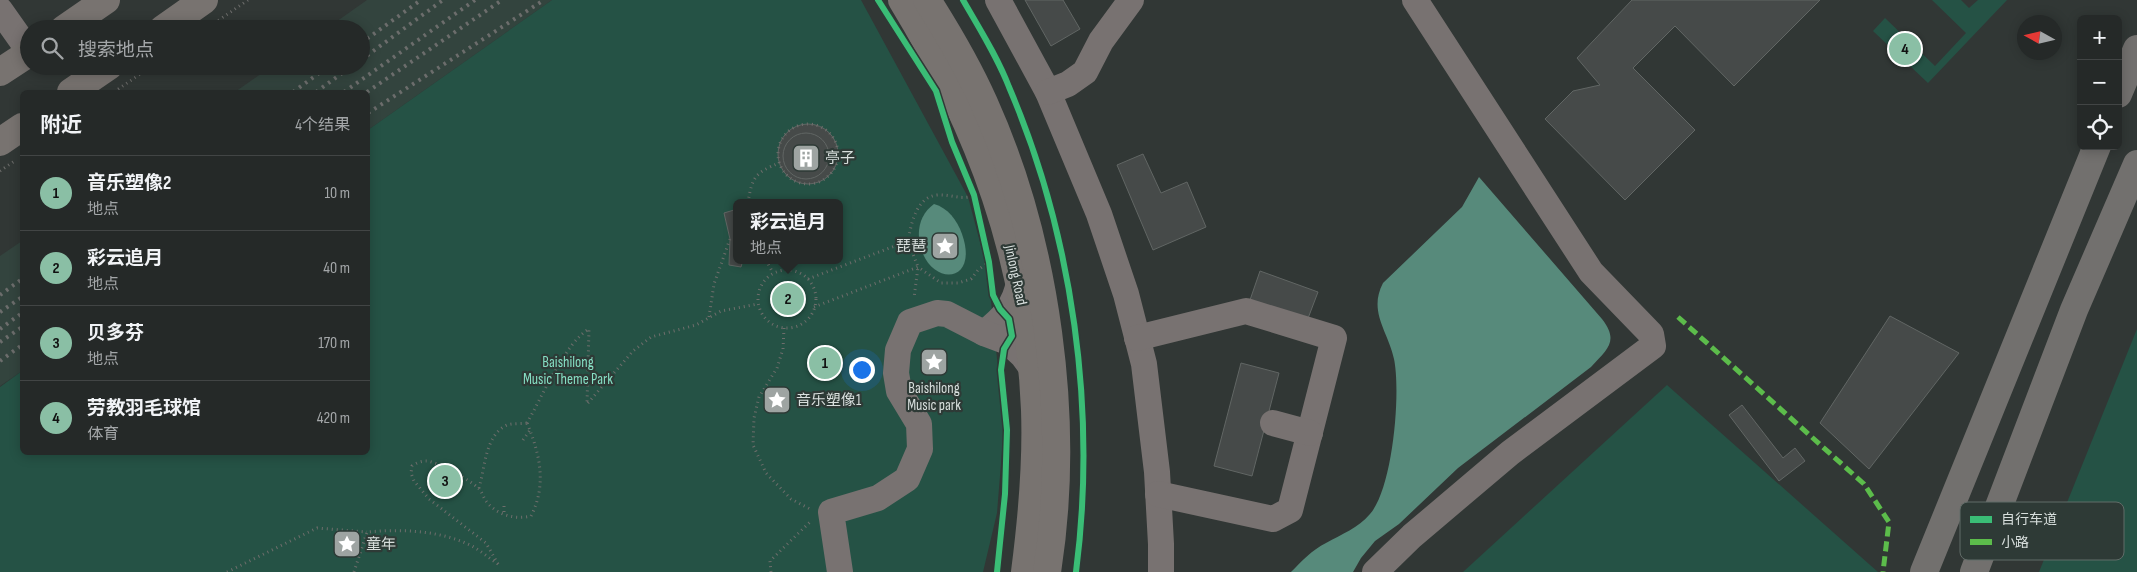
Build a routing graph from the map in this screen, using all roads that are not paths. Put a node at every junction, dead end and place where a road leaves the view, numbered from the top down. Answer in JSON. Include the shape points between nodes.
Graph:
{"nodes":[{"id":1,"x":106,"y":0,"type":"edge"},
{"id":2,"x":204,"y":0,"type":"edge"},
{"id":3,"x":902,"y":0,"type":"edge"},
{"id":4,"x":928,"y":0,"type":"edge"},
{"id":5,"x":998,"y":0,"type":"edge"},
{"id":6,"x":1131,"y":0,"type":"edge"},
{"id":7,"x":1415,"y":0,"type":"edge"},
{"id":8,"x":0,"y":10,"type":"edge"},
{"id":9,"x":77,"y":20,"type":"edge"},
{"id":10,"x":176,"y":20,"type":"edge"},
{"id":11,"x":20,"y":39,"type":"edge"},
{"id":12,"x":2137,"y":49,"type":"edge"},
{"id":13,"x":20,"y":58,"type":"edge"},
{"id":14,"x":0,"y":72,"type":"edge"},
{"id":15,"x":96,"y":75,"type":"edge"},
{"id":16,"x":2122,"y":85,"type":"edge"},
{"id":17,"x":74,"y":90,"type":"edge"},
{"id":18,"x":1048,"y":92,"type":"junction"},
{"id":19,"x":20,"y":128,"type":"edge"},
{"id":20,"x":0,"y":142,"type":"edge"},
{"id":21,"x":2094,"y":150,"type":"edge"},
{"id":22,"x":2137,"y":164,"type":"edge"},
{"id":23,"x":1019,"y":282,"type":"junction"},
{"id":24,"x":984,"y":333,"type":"junction"},
{"id":25,"x":1137,"y":338,"type":"junction"},
{"id":26,"x":1031,"y":367,"type":"junction"},
{"id":27,"x":1273,"y":424,"type":"dead end"},
{"id":28,"x":1310,"y":433,"type":"junction"},
{"id":29,"x":1158,"y":494,"type":"junction"},
{"id":30,"x":2001,"y":502,"type":"edge"},
{"id":31,"x":1979,"y":560,"type":"edge"},
{"id":32,"x":840,"y":572,"type":"edge"},
{"id":33,"x":1025,"y":572,"type":"edge"},
{"id":34,"x":1047,"y":572,"type":"edge"},
{"id":35,"x":1161,"y":572,"type":"edge"},
{"id":36,"x":1375,"y":572,"type":"edge"},
{"id":37,"x":1924,"y":572,"type":"edge"},
{"id":38,"x":1974,"y":572,"type":"edge"}],
"edges":[{"from":1,"to":9,"type":"main road"},
{"from":2,"to":10,"type":"main road"},
{"from":3,"to":23,"type":"main road","name":"Jinlong Road","via":[[966,116],[1002,214]]},
{"from":4,"to":34,"type":"main road","name":"Jinlong Road","via":[[984,103],[1025,221],[1038,280],[1048,339],[1057,447]]},
{"from":5,"to":18,"type":"street"},
{"from":6,"to":18,"type":"street","via":[[1101,41],[1085,72]]},
{"from":7,"to":36,"type":"street","via":[[1591,272],[1650,334],[1653,346],[1510,453],[1412,536]]},
{"from":8,"to":11,"type":"street"},
{"from":12,"to":16,"type":"highway"},
{"from":13,"to":14,"type":"main road"},
{"from":15,"to":17,"type":"main road"},
{"from":18,"to":25,"type":"street","via":[[1099,214]]},
{"from":19,"to":20,"type":"main road"},
{"from":21,"to":37,"type":"highway"},
{"from":22,"to":30,"type":"highway","via":[[2074,310]]},
{"from":23,"to":24,"type":"street","via":[[1012,304]]},
{"from":23,"to":26,"type":"main road","name":"Jinlong Road"},
{"from":24,"to":26,"type":"street","via":[[1008,342]]},
{"from":24,"to":32,"type":"street","via":[[937,313],[910,322],[898,350],[896,373],[899,391],[918,424],[920,449],[907,479],[878,498],[825,513]]},
{"from":25,"to":28,"type":"street","via":[[1246,311],[1334,338]]},
{"from":25,"to":29,"type":"street","via":[[1144,364]]},
{"from":26,"to":33,"type":"main road","name":"Jinlong Road","via":[[1034,469]]},
{"from":27,"to":28,"type":"street"},
{"from":28,"to":29,"type":"street","via":[[1290,510],[1273,520]]},
{"from":29,"to":35,"type":"street"},
{"from":31,"to":38,"type":"highway"}]}
